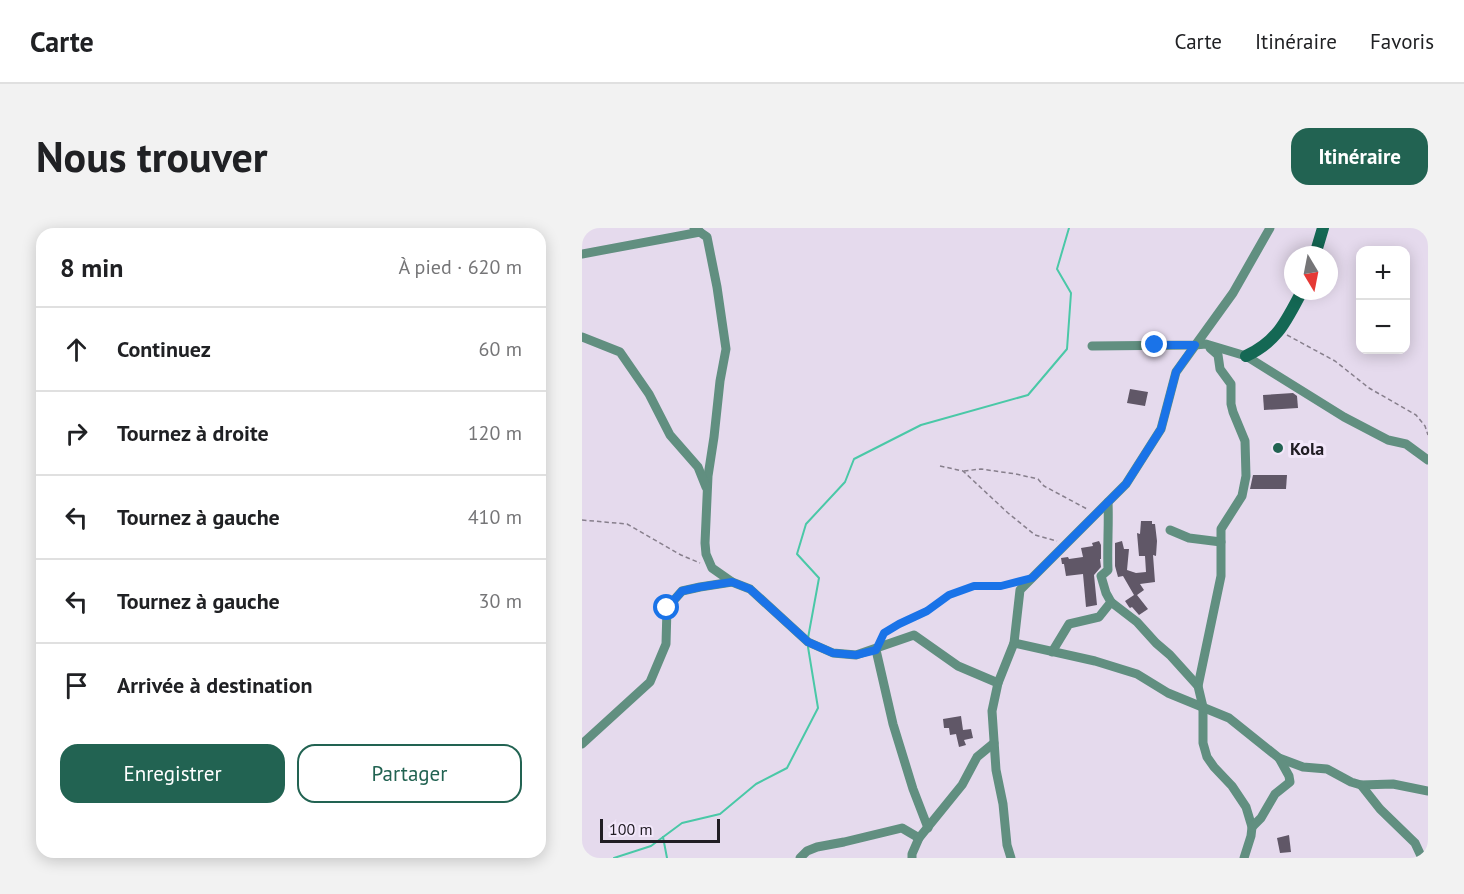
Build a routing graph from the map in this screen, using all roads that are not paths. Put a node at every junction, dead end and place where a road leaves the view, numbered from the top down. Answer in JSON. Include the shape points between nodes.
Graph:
{"nodes":[{"id":1,"x":1270,"y":228,"type":"edge"},
{"id":2,"x":1323,"y":228,"type":"edge"},
{"id":3,"x":697,"y":230,"type":"edge"},
{"id":4,"x":1318,"y":246,"type":"edge"},
{"id":5,"x":582,"y":254,"type":"edge"},
{"id":6,"x":1297,"y":300,"type":"edge"},
{"id":7,"x":582,"y":337,"type":"edge"},
{"id":8,"x":1206,"y":344,"type":"junction"},
{"id":9,"x":1195,"y":345,"type":"junction"},
{"id":10,"x":1092,"y":346,"type":"dead end"},
{"id":11,"x":1245,"y":356,"type":"junction"},
{"id":12,"x":1428,"y":460,"type":"edge"},
{"id":13,"x":707,"y":489,"type":"junction"},
{"id":14,"x":1108,"y":502,"type":"junction"},
{"id":15,"x":1170,"y":530,"type":"dead end"},
{"id":16,"x":1221,"y":542,"type":"junction"},
{"id":17,"x":732,"y":582,"type":"junction"},
{"id":18,"x":1111,"y":602,"type":"junction"},
{"id":19,"x":1014,"y":643,"type":"junction"},
{"id":20,"x":876,"y":650,"type":"junction"},
{"id":21,"x":1052,"y":651,"type":"junction"},
{"id":22,"x":998,"y":683,"type":"junction"},
{"id":23,"x":1198,"y":686,"type":"junction"},
{"id":24,"x":1203,"y":707,"type":"junction"},
{"id":25,"x":994,"y":743,"type":"junction"},
{"id":26,"x":582,"y":744,"type":"edge"},
{"id":27,"x":1279,"y":758,"type":"junction"},
{"id":28,"x":1361,"y":785,"type":"junction"},
{"id":29,"x":1428,"y":791,"type":"edge"},
{"id":30,"x":1252,"y":827,"type":"junction"},
{"id":31,"x":928,"y":828,"type":"junction"},
{"id":32,"x":919,"y":838,"type":"junction"},
{"id":33,"x":800,"y":858,"type":"edge"},
{"id":34,"x":912,"y":858,"type":"edge"},
{"id":35,"x":1011,"y":858,"type":"edge"},
{"id":36,"x":1244,"y":858,"type":"edge"},
{"id":37,"x":1422,"y":858,"type":"edge"}],
"edges":[{"from":1,"to":9,"type":"street","via":[[1233,293]]},
{"from":2,"to":4,"type":"street"},
{"from":3,"to":5,"type":"street"},
{"from":3,"to":13,"type":"street","via":[[707,237],[726,349]]},
{"from":6,"to":11,"type":"street","via":[[1283,326],[1261,348]]},
{"from":7,"to":13,"type":"street","via":[[620,352],[649,394],[670,435],[698,467]]},
{"from":8,"to":9,"type":"street"},
{"from":8,"to":11,"type":"street"},
{"from":8,"to":16,"type":"street","via":[[1218,355],[1220,369],[1231,384],[1231,404],[1245,441],[1242,496],[1221,529]]},
{"from":9,"to":10,"type":"street"},
{"from":9,"to":14,"type":"street","via":[[1176,372],[1161,429],[1126,484]]},
{"from":11,"to":12,"type":"street","via":[[1344,417],[1388,440],[1406,444]]},
{"from":13,"to":17,"type":"street","via":[[706,554],[712,568]]},
{"from":14,"to":18,"type":"street","via":[[1108,570],[1101,576]]},
{"from":14,"to":19,"type":"street","via":[[1020,590]]},
{"from":15,"to":16,"type":"street","via":[[1189,538]]},
{"from":16,"to":23,"type":"street","via":[[1221,576]]},
{"from":17,"to":20,"type":"street","via":[[750,589],[808,642],[833,653],[856,655]]},
{"from":17,"to":26,"type":"street","via":[[682,591],[667,608],[666,644],[650,682]]},
{"from":18,"to":21,"type":"street","via":[[1099,617],[1069,624]]},
{"from":18,"to":23,"type":"street","via":[[1137,622]]},
{"from":19,"to":21,"type":"street"},
{"from":19,"to":22,"type":"street"},
{"from":20,"to":22,"type":"street","via":[[914,635],[958,666]]},
{"from":20,"to":31,"type":"street","via":[[893,724]]},
{"from":21,"to":24,"type":"street","via":[[1137,674],[1168,693]]},
{"from":22,"to":25,"type":"street","via":[[992,711]]},
{"from":23,"to":24,"type":"street"},
{"from":24,"to":27,"type":"street","via":[[1229,718]]},
{"from":24,"to":30,"type":"street","via":[[1207,757],[1246,807]]},
{"from":25,"to":31,"type":"street","via":[[977,757],[962,785]]},
{"from":25,"to":35,"type":"street"},
{"from":27,"to":28,"type":"street","via":[[1327,769]]},
{"from":27,"to":30,"type":"street","via":[[1290,782],[1275,794],[1262,818]]},
{"from":28,"to":29,"type":"street","via":[[1393,784]]},
{"from":28,"to":37,"type":"street","via":[[1414,843]]},
{"from":30,"to":36,"type":"street"},
{"from":31,"to":32,"type":"street"},
{"from":32,"to":33,"type":"street","via":[[902,828],[817,847]]},
{"from":32,"to":34,"type":"street"}]}
